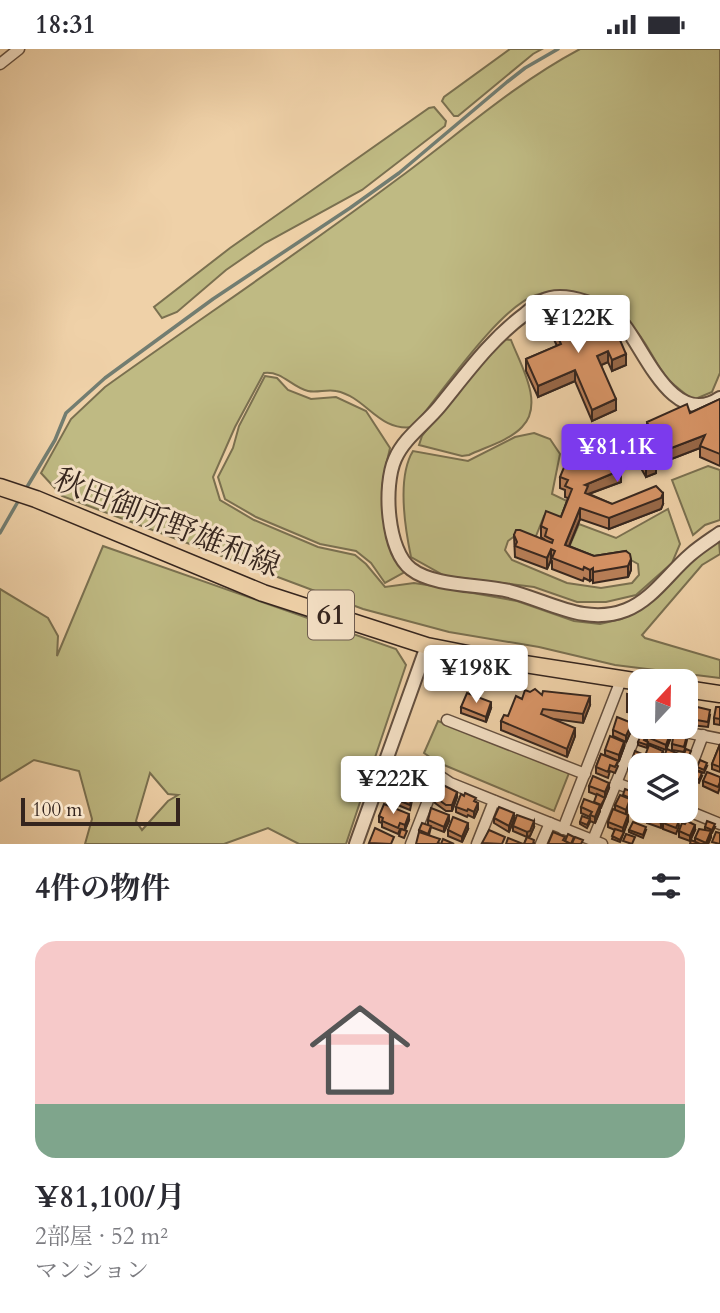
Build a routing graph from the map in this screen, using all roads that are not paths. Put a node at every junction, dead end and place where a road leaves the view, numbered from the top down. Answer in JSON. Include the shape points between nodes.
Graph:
{"nodes":[{"id":1,"x":19,"y":49,"type":"edge"},
{"id":2,"x":0,"y":64,"type":"edge"},
{"id":3,"x":720,"y":398,"type":"edge"},
{"id":4,"x":0,"y":487,"type":"edge"},
{"id":5,"x":720,"y":533,"type":"edge"},
{"id":6,"x":427,"y":646,"type":"junction"},
{"id":7,"x":621,"y":680,"type":"junction"},
{"id":8,"x":628,"y":681,"type":"edge"},
{"id":9,"x":698,"y":691,"type":"edge"},
{"id":10,"x":720,"y":694,"type":"edge"},
{"id":11,"x":447,"y":720,"type":"dead end"},
{"id":12,"x":698,"y":734,"type":"edge"},
{"id":13,"x":703,"y":735,"type":"junction"},
{"id":14,"x":634,"y":739,"type":"edge"},
{"id":15,"x":720,"y":739,"type":"edge"},
{"id":16,"x":696,"y":753,"type":"edge"},
{"id":17,"x":585,"y":774,"type":"junction"},
{"id":18,"x":616,"y":783,"type":"junction"},
{"id":19,"x":628,"y":788,"type":"edge"},
{"id":20,"x":494,"y":801,"type":"junction"},
{"id":21,"x":698,"y":815,"type":"edge"},
{"id":22,"x":550,"y":823,"type":"junction"},
{"id":23,"x":720,"y":824,"type":"edge"},
{"id":24,"x":563,"y":829,"type":"junction"},
{"id":25,"x":598,"y":842,"type":"edge"},
{"id":26,"x":356,"y":844,"type":"edge"},
{"id":27,"x":411,"y":844,"type":"edge"},
{"id":28,"x":477,"y":844,"type":"edge"},
{"id":29,"x":541,"y":844,"type":"edge"}],
"edges":[{"from":1,"to":2,"type":"street"},
{"from":3,"to":5,"type":"street","via":[[700,407],[686,404],[669,390],[621,323],[606,311],[581,299],[544,300],[503,331],[410,437],[393,462],[388,488],[399,554],[410,568],[438,580],[509,591],[580,615],[628,610]]},
{"from":4,"to":6,"type":"main road","name":"秋田御所野雄和線","number":"61","via":[[263,593]]},
{"from":6,"to":7,"type":"main road","name":"秋田御所野雄和線","number":"61"},
{"from":6,"to":26,"type":"street"},
{"from":7,"to":8,"type":"main road","name":"秋田御所野雄和線","number":"61"},
{"from":7,"to":17,"type":"street"},
{"from":9,"to":10,"type":"main road"},
{"from":11,"to":17,"type":"street"},
{"from":12,"to":13,"type":"street"},
{"from":13,"to":15,"type":"street"},
{"from":13,"to":16,"type":"street"},
{"from":14,"to":18,"type":"street"},
{"from":17,"to":24,"type":"street"},
{"from":18,"to":19,"type":"street"},
{"from":18,"to":25,"type":"street"},
{"from":20,"to":22,"type":"street"},
{"from":20,"to":27,"type":"street","via":[[438,775]]},
{"from":20,"to":28,"type":"street"},
{"from":21,"to":23,"type":"street"},
{"from":22,"to":24,"type":"street"},
{"from":22,"to":29,"type":"street"},
{"from":24,"to":25,"type":"street"}]}
